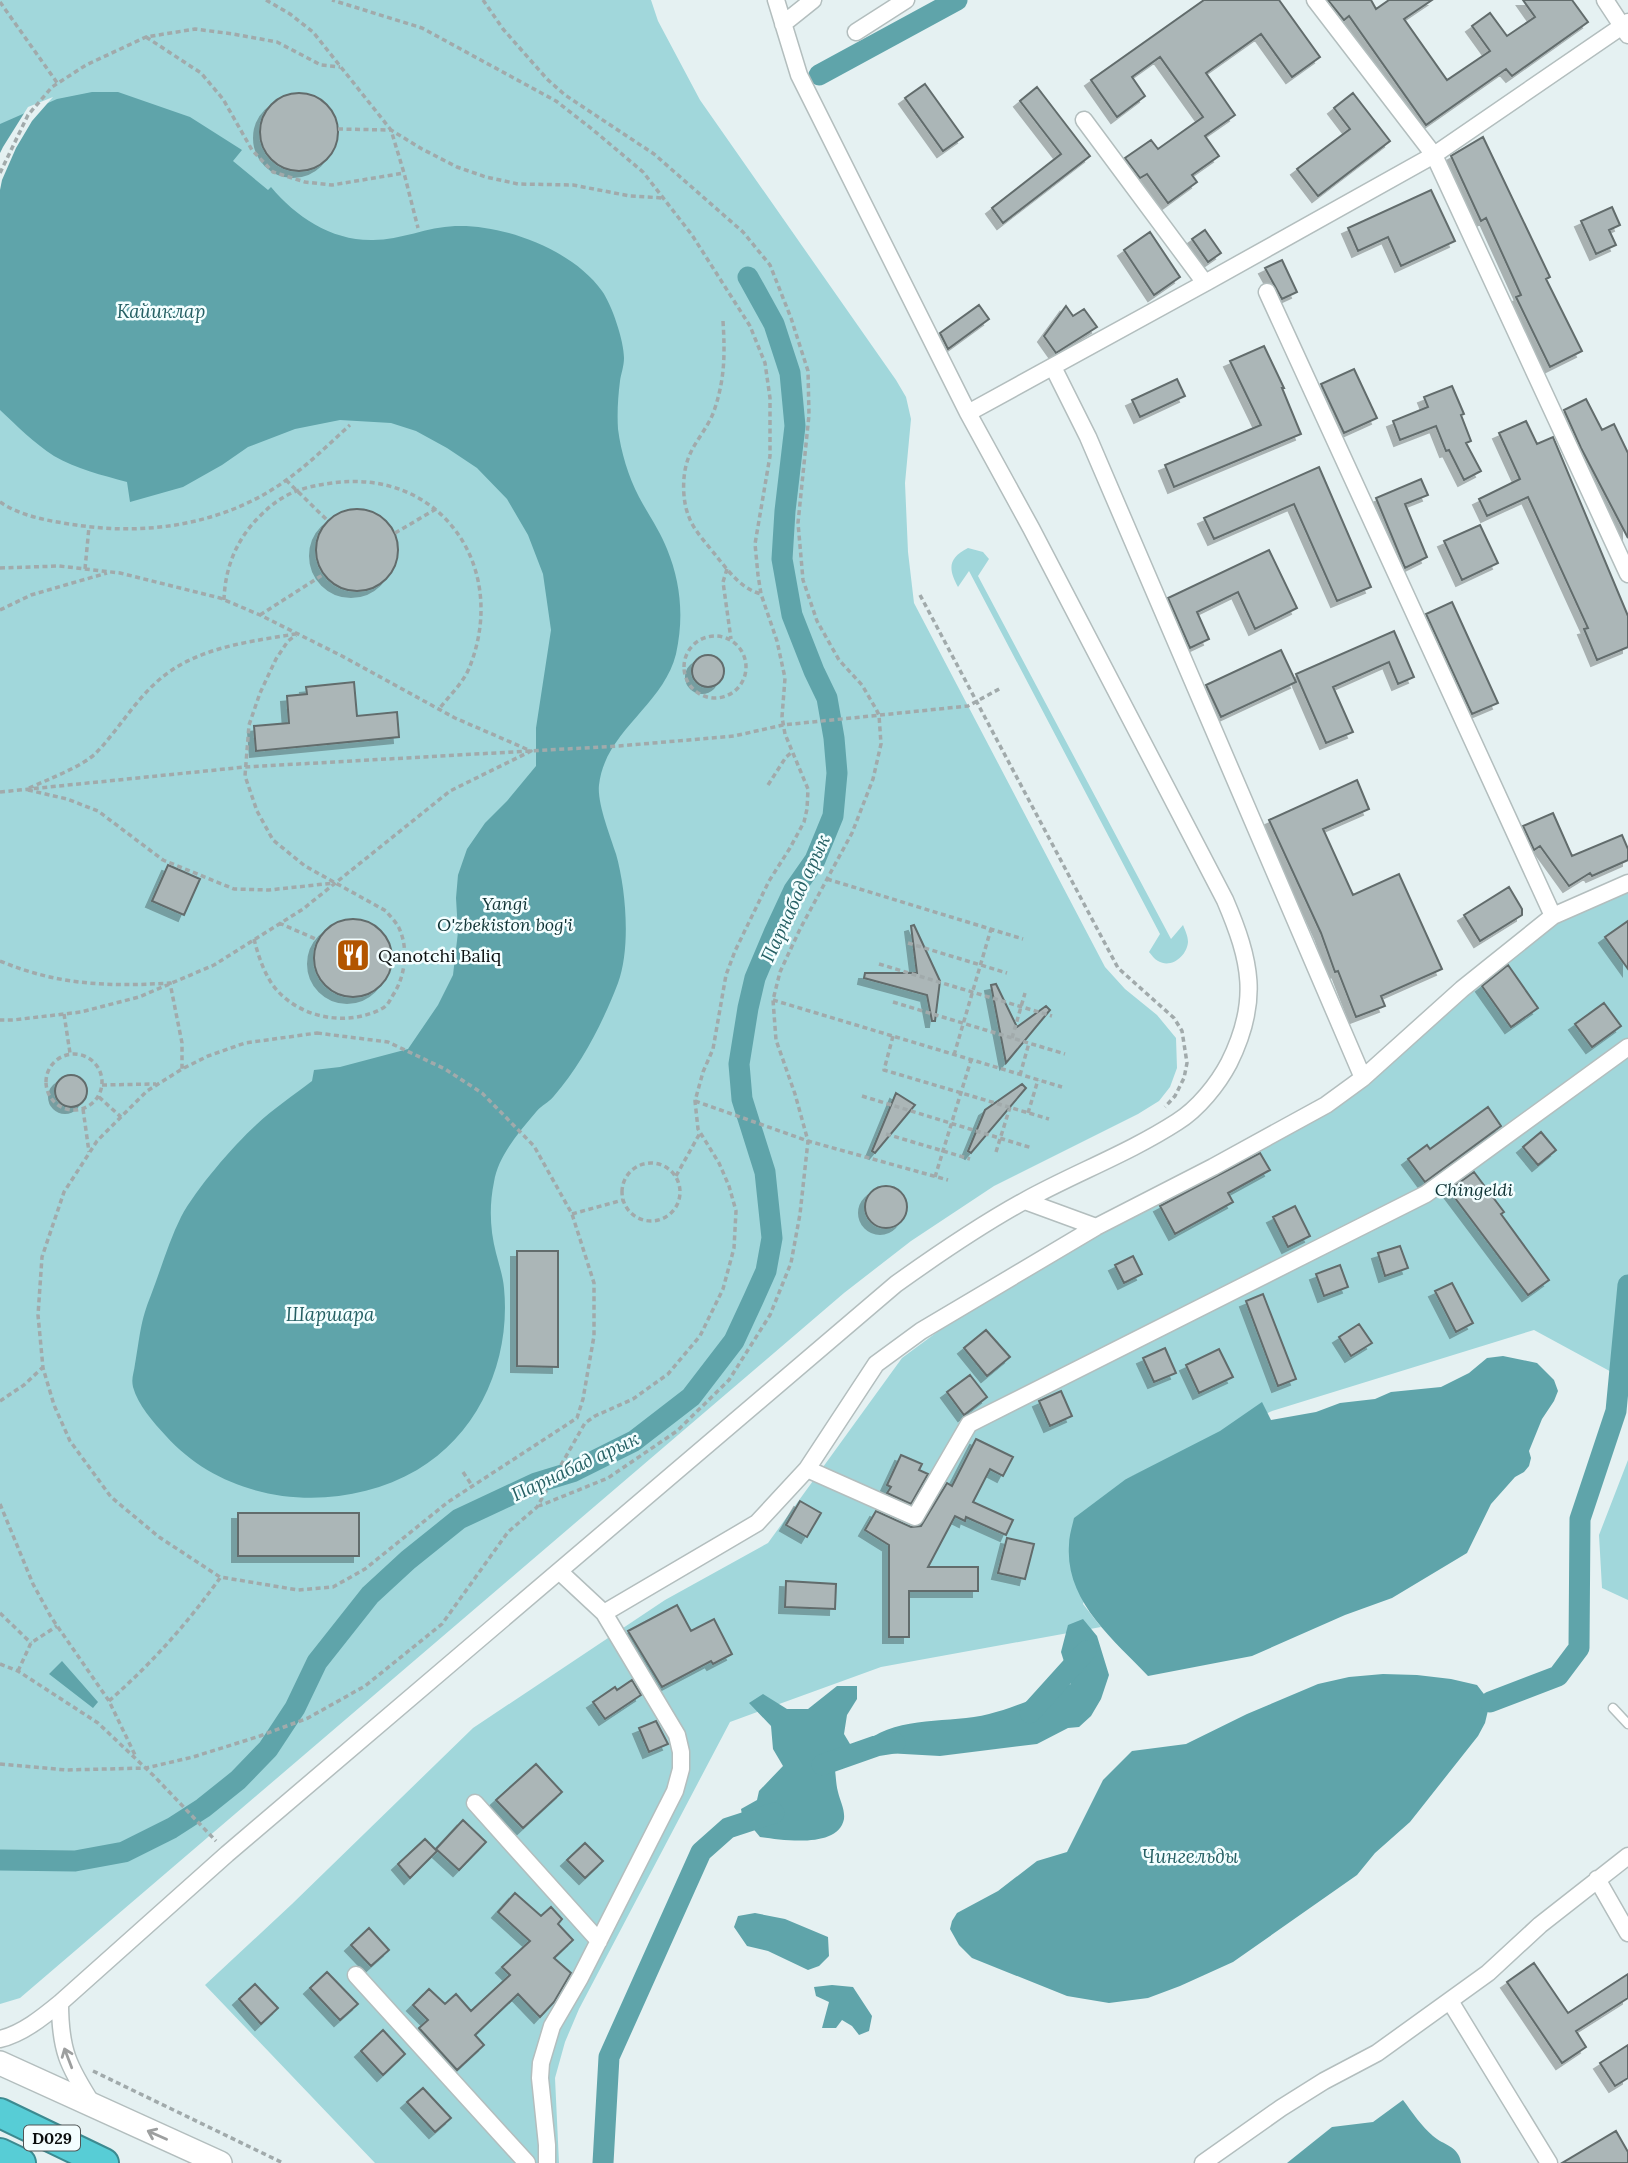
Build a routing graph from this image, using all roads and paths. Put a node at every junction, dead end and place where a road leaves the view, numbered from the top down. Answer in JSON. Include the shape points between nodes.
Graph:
{"nodes":[{"id":1,"x":266,"y":0,"type":"edge"},
{"id":2,"x":332,"y":0,"type":"edge"},
{"id":3,"x":483,"y":0,"type":"edge"},
{"id":4,"x":776,"y":0,"type":"edge"},
{"id":5,"x":813,"y":0,"type":"edge"},
{"id":6,"x":906,"y":0,"type":"edge"},
{"id":7,"x":1315,"y":0,"type":"edge"},
{"id":8,"x":1605,"y":0,"type":"edge"},
{"id":9,"x":0,"y":2,"type":"edge"},
{"id":10,"x":783,"y":24,"type":"junction"},
{"id":11,"x":1626,"y":27,"type":"edge"},
{"id":12,"x":856,"y":32,"type":"dead end"},
{"id":13,"x":146,"y":37,"type":"junction"},
{"id":14,"x":340,"y":67,"type":"junction"},
{"id":15,"x":58,"y":84,"type":"junction"},
{"id":16,"x":565,"y":95,"type":"junction"},
{"id":17,"x":556,"y":101,"type":"junction"},
{"id":18,"x":1084,"y":120,"type":"dead end"},
{"id":19,"x":338,"y":129,"type":"dead end"},
{"id":20,"x":391,"y":130,"type":"junction"},
{"id":21,"x":1434,"y":155,"type":"junction"},
{"id":22,"x":0,"y":173,"type":"edge"},
{"id":23,"x":404,"y":173,"type":"junction"},
{"id":24,"x":663,"y":198,"type":"junction"},
{"id":25,"x":418,"y":228,"type":"dead end"},
{"id":26,"x":1205,"y":282,"type":"junction"},
{"id":27,"x":1267,"y":292,"type":"dead end"},
{"id":28,"x":723,"y":321,"type":"dead end"},
{"id":29,"x":1053,"y":366,"type":"junction"},
{"id":30,"x":968,"y":413,"type":"junction"},
{"id":31,"x":350,"y":425,"type":"dead end"},
{"id":32,"x":286,"y":480,"type":"junction"},
{"id":33,"x":296,"y":490,"type":"junction"},
{"id":34,"x":0,"y":502,"type":"edge"},
{"id":35,"x":436,"y":509,"type":"junction"},
{"id":36,"x":328,"y":521,"type":"dead end"},
{"id":37,"x":89,"y":527,"type":"junction"},
{"id":38,"x":395,"y":533,"type":"dead end"},
{"id":39,"x":0,"y":568,"type":"edge"},
{"id":40,"x":85,"y":569,"type":"junction"},
{"id":41,"x":727,"y":569,"type":"junction"},
{"id":42,"x":112,"y":572,"type":"junction"},
{"id":43,"x":324,"y":574,"type":"dead end"},
{"id":44,"x":1628,"y":575,"type":"edge"},
{"id":45,"x":761,"y":594,"type":"junction"},
{"id":46,"x":920,"y":595,"type":"dead end"},
{"id":47,"x":224,"y":600,"type":"junction"},
{"id":48,"x":0,"y":610,"type":"edge"},
{"id":49,"x":260,"y":615,"type":"junction"},
{"id":50,"x":298,"y":634,"type":"junction"},
{"id":51,"x":731,"y":640,"type":"junction"},
{"id":52,"x":1001,"y":688,"type":"dead end"},
{"id":53,"x":977,"y":701,"type":"junction"},
{"id":54,"x":439,"y":709,"type":"junction"},
{"id":55,"x":879,"y":715,"type":"junction"},
{"id":56,"x":783,"y":726,"type":"junction"},
{"id":57,"x":531,"y":751,"type":"junction"},
{"id":58,"x":792,"y":752,"type":"junction"},
{"id":59,"x":246,"y":767,"type":"junction"},
{"id":60,"x":768,"y":785,"type":"dead end"},
{"id":61,"x":25,"y":790,"type":"junction"},
{"id":62,"x":0,"y":792,"type":"edge"},
{"id":63,"x":827,"y":879,"type":"junction"},
{"id":64,"x":335,"y":883,"type":"junction"},
{"id":65,"x":1628,"y":883,"type":"edge"},
{"id":66,"x":1553,"y":916,"type":"junction"},
{"id":67,"x":279,"y":923,"type":"junction"},
{"id":68,"x":991,"y":929,"type":"junction"},
{"id":69,"x":254,"y":939,"type":"junction"},
{"id":70,"x":1023,"y":939,"type":"dead end"},
{"id":71,"x":318,"y":940,"type":"dead end"},
{"id":72,"x":908,"y":943,"type":"dead end"},
{"id":73,"x":0,"y":961,"type":"edge"},
{"id":74,"x":879,"y":964,"type":"dead end"},
{"id":75,"x":981,"y":965,"type":"junction"},
{"id":76,"x":1007,"y":973,"type":"dead end"},
{"id":77,"x":170,"y":983,"type":"junction"},
{"id":78,"x":973,"y":992,"type":"junction"},
{"id":79,"x":1025,"y":993,"type":"dead end"},
{"id":80,"x":773,"y":1000,"type":"junction"},
{"id":81,"x":892,"y":1002,"type":"dead end"},
{"id":82,"x":1021,"y":1007,"type":"junction"},
{"id":83,"x":64,"y":1014,"type":"junction"},
{"id":84,"x":1052,"y":1016,"type":"dead end"},
{"id":85,"x":0,"y":1020,"type":"edge"},
{"id":86,"x":964,"y":1023,"type":"junction"},
{"id":87,"x":893,"y":1036,"type":"junction"},
{"id":88,"x":1012,"y":1038,"type":"junction"},
{"id":89,"x":1029,"y":1043,"type":"junction"},
{"id":90,"x":1628,"y":1047,"type":"edge"},
{"id":91,"x":71,"y":1054,"type":"junction"},
{"id":92,"x":1065,"y":1054,"type":"dead end"},
{"id":93,"x":954,"y":1055,"type":"junction"},
{"id":94,"x":971,"y":1060,"type":"junction"},
{"id":95,"x":182,"y":1069,"type":"junction"},
{"id":96,"x":1020,"y":1075,"type":"junction"},
{"id":97,"x":1363,"y":1078,"type":"junction"},
{"id":98,"x":1038,"y":1080,"type":"junction"},
{"id":99,"x":158,"y":1084,"type":"junction"},
{"id":100,"x":102,"y":1085,"type":"junction"},
{"id":101,"x":1062,"y":1087,"type":"dead end"},
{"id":102,"x":961,"y":1093,"type":"junction"},
{"id":103,"x":99,"y":1096,"type":"junction"},
{"id":104,"x":862,"y":1096,"type":"dead end"},
{"id":105,"x":695,"y":1101,"type":"junction"},
{"id":106,"x":1010,"y":1107,"type":"junction"},
{"id":107,"x":83,"y":1109,"type":"junction"},
{"id":108,"x":1160,"y":1112,"type":"dead end"},
{"id":109,"x":1028,"y":1113,"type":"junction"},
{"id":110,"x":121,"y":1117,"type":"junction"},
{"id":111,"x":1049,"y":1119,"type":"dead end"},
{"id":112,"x":951,"y":1123,"type":"junction"},
{"id":113,"x":700,"y":1132,"type":"junction"},
{"id":114,"x":886,"y":1134,"type":"dead end"},
{"id":115,"x":1000,"y":1138,"type":"junction"},
{"id":116,"x":808,"y":1141,"type":"junction"},
{"id":117,"x":1032,"y":1148,"type":"dead end"},
{"id":118,"x":943,"y":1151,"type":"junction"},
{"id":119,"x":996,"y":1153,"type":"dead end"},
{"id":120,"x":89,"y":1154,"type":"junction"},
{"id":121,"x":970,"y":1159,"type":"dead end"},
{"id":122,"x":676,"y":1175,"type":"junction"},
{"id":123,"x":935,"y":1177,"type":"junction"},
{"id":124,"x":948,"y":1180,"type":"dead end"},
{"id":125,"x":624,"y":1200,"type":"junction"},
{"id":126,"x":1025,"y":1200,"type":"junction"},
{"id":127,"x":572,"y":1214,"type":"junction"},
{"id":128,"x":1096,"y":1227,"type":"junction"},
{"id":129,"x":43,"y":1368,"type":"junction"},
{"id":130,"x":0,"y":1401,"type":"edge"},
{"id":131,"x":577,"y":1418,"type":"junction"},
{"id":132,"x":585,"y":1423,"type":"junction"},
{"id":133,"x":807,"y":1469,"type":"junction"},
{"id":134,"x":463,"y":1472,"type":"dead end"},
{"id":135,"x":473,"y":1487,"type":"junction"},
{"id":136,"x":0,"y":1504,"type":"edge"},
{"id":137,"x":537,"y":1507,"type":"junction"},
{"id":138,"x":560,"y":1572,"type":"junction"},
{"id":139,"x":220,"y":1577,"type":"junction"},
{"id":140,"x":0,"y":1613,"type":"edge"},
{"id":141,"x":604,"y":1613,"type":"junction"},
{"id":142,"x":57,"y":1626,"type":"junction"},
{"id":143,"x":31,"y":1643,"type":"junction"},
{"id":144,"x":0,"y":1664,"type":"edge"},
{"id":145,"x":18,"y":1671,"type":"junction"},
{"id":146,"x":109,"y":1701,"type":"junction"},
{"id":147,"x":1613,"y":1708,"type":"dead end"},
{"id":148,"x":1628,"y":1724,"type":"edge"},
{"id":149,"x":137,"y":1759,"type":"junction"},
{"id":150,"x":0,"y":1764,"type":"edge"},
{"id":151,"x":146,"y":1768,"type":"junction"},
{"id":152,"x":475,"y":1803,"type":"dead end"},
{"id":153,"x":206,"y":1829,"type":"dead end"},
{"id":154,"x":1628,"y":1856,"type":"edge"},
{"id":155,"x":1597,"y":1879,"type":"junction"},
{"id":156,"x":1628,"y":1933,"type":"edge"},
{"id":157,"x":599,"y":1941,"type":"junction"},
{"id":158,"x":356,"y":1975,"type":"dead end"},
{"id":159,"x":1450,"y":2001,"type":"junction"},
{"id":160,"x":60,"y":2003,"type":"junction"},
{"id":161,"x":0,"y":2039,"type":"edge"},
{"id":162,"x":0,"y":2063,"type":"edge"},
{"id":163,"x":84,"y":2067,"type":"dead end"},
{"id":164,"x":94,"y":2107,"type":"junction"},
{"id":165,"x":0,"y":2113,"type":"edge"},
{"id":166,"x":0,"y":2153,"type":"edge"},
{"id":167,"x":21,"y":2163,"type":"edge"},
{"id":168,"x":104,"y":2163,"type":"edge"},
{"id":169,"x":220,"y":2163,"type":"edge"},
{"id":170,"x":283,"y":2163,"type":"edge"},
{"id":171,"x":527,"y":2163,"type":"edge"},
{"id":172,"x":547,"y":2163,"type":"edge"},
{"id":173,"x":1203,"y":2163,"type":"edge"},
{"id":174,"x":1549,"y":2163,"type":"edge"}],
"edges":[{"from":1,"to":14,"type":"path","via":[[313,32]]},
{"from":2,"to":17,"type":"path","via":[[422,27]]},
{"from":3,"to":16,"type":"path","via":[[503,29]]},
{"from":4,"to":10,"type":"street"},
{"from":5,"to":10,"type":"street"},
{"from":6,"to":12,"type":"street"},
{"from":7,"to":21,"type":"street"},
{"from":8,"to":11,"type":"street"},
{"from":9,"to":15,"type":"path"},
{"from":10,"to":30,"type":"street","via":[[799,75]]},
{"from":11,"to":21,"type":"street"},
{"from":13,"to":14,"type":"path","via":[[195,29],[233,34],[277,42],[321,65]]},
{"from":13,"to":15,"type":"path","via":[[86,65]]},
{"from":13,"to":23,"type":"path","via":[[201,73],[272,172],[332,185]]},
{"from":14,"to":20,"type":"path"},
{"from":15,"to":22,"type":"path","via":[[28,115]]},
{"from":16,"to":17,"type":"path"},
{"from":16,"to":55,"type":"path","via":[[654,154],[743,232],[770,265],[808,371],[809,415],[798,523],[803,580],[817,621]]},
{"from":17,"to":24,"type":"path","via":[[643,173]]},
{"from":18,"to":26,"type":"street"},
{"from":19,"to":20,"type":"path"},
{"from":20,"to":23,"type":"path"},
{"from":20,"to":24,"type":"path","via":[[457,167],[486,177]]},
{"from":21,"to":26,"type":"street"},
{"from":21,"to":44,"type":"street"},
{"from":23,"to":25,"type":"path"},
{"from":24,"to":45,"type":"path","via":[[750,326],[765,363],[769,456],[755,544]]},
{"from":26,"to":29,"type":"street"},
{"from":27,"to":66,"type":"street"},
{"from":28,"to":41,"type":"path","via":[[723,379],[713,413],[688,459],[684,487],[689,517]]},
{"from":29,"to":30,"type":"street"},
{"from":29,"to":97,"type":"street","via":[[1088,437]]},
{"from":30,"to":126,"type":"street","via":[[1225,900],[1241,937],[1248,976],[1249,1004],[1242,1037],[1218,1083],[1180,1121]]},
{"from":31,"to":32,"type":"path"},
{"from":32,"to":33,"type":"path"},
{"from":32,"to":37,"type":"path","via":[[240,507],[190,523],[142,530]]},
{"from":33,"to":35,"type":"path","via":[[349,481],[378,483]]},
{"from":33,"to":36,"type":"path"},
{"from":33,"to":47,"type":"path","via":[[272,504],[236,546]]},
{"from":34,"to":37,"type":"path","via":[[42,520]]},
{"from":35,"to":38,"type":"path"},
{"from":35,"to":54,"type":"path","via":[[469,554],[481,598],[478,643],[469,669]]},
{"from":37,"to":40,"type":"path"},
{"from":39,"to":40,"type":"path"},
{"from":40,"to":42,"type":"path"},
{"from":41,"to":45,"type":"path","via":[[748,590]]},
{"from":41,"to":51,"type":"path","via":[[723,582]]},
{"from":42,"to":47,"type":"path"},
{"from":42,"to":48,"type":"path","via":[[30,595]]},
{"from":43,"to":49,"type":"path"},
{"from":45,"to":56,"type":"path","via":[[785,678]]},
{"from":46,"to":53,"type":"path"},
{"from":47,"to":49,"type":"path"},
{"from":49,"to":50,"type":"path"},
{"from":50,"to":54,"type":"path"},
{"from":50,"to":59,"type":"path","via":[[276,659],[260,693],[249,725]]},
{"from":50,"to":61,"type":"path","via":[[223,648],[172,670],[149,689],[94,755]]},
{"from":51,"to":51,"type":"path","via":[[709,636],[691,648],[684,669],[699,693],[714,698],[728,695],[744,679],[745,657]]},
{"from":52,"to":53,"type":"path"},
{"from":53,"to":55,"type":"path","via":[[968,706]]},
{"from":53,"to":108,"type":"path","via":[[1118,968],[1174,1018],[1182,1031],[1187,1049],[1184,1078]]},
{"from":54,"to":57,"type":"path"},
{"from":55,"to":56,"type":"path"},
{"from":55,"to":63,"type":"path","via":[[881,744],[873,779],[852,834]]},
{"from":56,"to":57,"type":"path","via":[[734,736]]},
{"from":56,"to":58,"type":"path"},
{"from":57,"to":59,"type":"path"},
{"from":57,"to":64,"type":"path","via":[[450,792]]},
{"from":58,"to":60,"type":"path"},
{"from":58,"to":105,"type":"path","via":[[808,789],[804,822],[735,951],[726,975],[713,1049]]},
{"from":59,"to":61,"type":"path"},
{"from":59,"to":64,"type":"path","via":[[257,811],[272,840]]},
{"from":61,"to":62,"type":"path"},
{"from":61,"to":64,"type":"path","via":[[98,811],[163,860],[234,889]]},
{"from":63,"to":68,"type":"path"},
{"from":63,"to":80,"type":"path","via":[[780,972]]},
{"from":64,"to":67,"type":"path"},
{"from":64,"to":69,"type":"path","via":[[386,911],[400,929],[405,954],[401,982],[386,1007],[352,1019],[322,1017],[295,1006],[262,967]]},
{"from":65,"to":66,"type":"street"},
{"from":66,"to":97,"type":"street"},
{"from":67,"to":69,"type":"path"},
{"from":67,"to":71,"type":"path"},
{"from":68,"to":70,"type":"path"},
{"from":68,"to":75,"type":"path"},
{"from":69,"to":77,"type":"path","via":[[214,965]]},
{"from":72,"to":75,"type":"path"},
{"from":73,"to":77,"type":"path","via":[[28,973],[89,984]]},
{"from":74,"to":78,"type":"path"},
{"from":75,"to":76,"type":"path"},
{"from":75,"to":78,"type":"path"},
{"from":77,"to":83,"type":"path","via":[[139,997]]},
{"from":77,"to":95,"type":"path","via":[[182,1043]]},
{"from":78,"to":82,"type":"path"},
{"from":78,"to":86,"type":"path"},
{"from":79,"to":82,"type":"path"},
{"from":80,"to":87,"type":"path"},
{"from":80,"to":116,"type":"path","via":[[776,1040]]},
{"from":81,"to":86,"type":"path"},
{"from":82,"to":84,"type":"path"},
{"from":82,"to":88,"type":"path"},
{"from":83,"to":85,"type":"path"},
{"from":83,"to":91,"type":"path"},
{"from":86,"to":88,"type":"path"},
{"from":86,"to":93,"type":"path"},
{"from":87,"to":93,"type":"path"},
{"from":87,"to":102,"type":"path","via":[[884,1070]]},
{"from":88,"to":89,"type":"path"},
{"from":89,"to":92,"type":"path"},
{"from":89,"to":96,"type":"path"},
{"from":90,"to":133,"type":"street","via":[[1426,1195],[969,1424],[915,1517]]},
{"from":91,"to":100,"type":"path","via":[[97,1066]]},
{"from":91,"to":107,"type":"path","via":[[52,1064],[47,1073],[48,1094],[63,1108]]},
{"from":93,"to":94,"type":"path"},
{"from":94,"to":96,"type":"path"},
{"from":94,"to":102,"type":"path"},
{"from":95,"to":99,"type":"path"},
{"from":95,"to":127,"type":"path","via":[[245,1044],[317,1033],[388,1042],[482,1093],[528,1139]]},
{"from":96,"to":98,"type":"path"},
{"from":97,"to":128,"type":"street","via":[[1326,1105]]},
{"from":98,"to":101,"type":"path"},
{"from":98,"to":109,"type":"path"},
{"from":99,"to":100,"type":"path"},
{"from":99,"to":110,"type":"path"},
{"from":100,"to":103,"type":"path"},
{"from":102,"to":106,"type":"path"},
{"from":102,"to":112,"type":"path"},
{"from":103,"to":107,"type":"path"},
{"from":103,"to":110,"type":"path"},
{"from":104,"to":112,"type":"path"},
{"from":105,"to":113,"type":"path"},
{"from":105,"to":116,"type":"path"},
{"from":106,"to":109,"type":"path"},
{"from":106,"to":115,"type":"path"},
{"from":107,"to":120,"type":"path"},
{"from":109,"to":111,"type":"path"},
{"from":110,"to":120,"type":"path"},
{"from":112,"to":115,"type":"path"},
{"from":112,"to":118,"type":"path"},
{"from":113,"to":122,"type":"path"},
{"from":113,"to":132,"type":"path","via":[[719,1163],[736,1211],[734,1248],[723,1289],[700,1336],[668,1374],[634,1399]]},
{"from":114,"to":118,"type":"path"},
{"from":115,"to":117,"type":"path"},
{"from":115,"to":119,"type":"path"},
{"from":116,"to":123,"type":"path"},
{"from":116,"to":137,"type":"path","via":[[791,1263],[770,1315],[729,1380],[677,1430],[608,1478]]},
{"from":118,"to":121,"type":"path"},
{"from":118,"to":123,"type":"path"},
{"from":120,"to":129,"type":"path","via":[[64,1192],[42,1257],[38,1315]]},
{"from":122,"to":125,"type":"path","via":[[661,1164],[643,1164],[628,1174]]},
{"from":122,"to":125,"type":"path","via":[[679,1202],[660,1220],[642,1220]]},
{"from":123,"to":124,"type":"path"},
{"from":125,"to":127,"type":"path"},
{"from":126,"to":128,"type":"street"},
{"from":126,"to":138,"type":"street","via":[[896,1284]]},
{"from":127,"to":131,"type":"path","via":[[594,1283],[594,1336]]},
{"from":128,"to":133,"type":"street","via":[[921,1331],[876,1364]]},
{"from":129,"to":130,"type":"path"},
{"from":129,"to":139,"type":"path","via":[[70,1441],[111,1497],[159,1537]]},
{"from":131,"to":132,"type":"path"},
{"from":131,"to":135,"type":"path"},
{"from":132,"to":137,"type":"path"},
{"from":133,"to":141,"type":"street","via":[[757,1523]]},
{"from":134,"to":135,"type":"path"},
{"from":135,"to":139,"type":"path","via":[[365,1569],[333,1587],[298,1590]]},
{"from":136,"to":142,"type":"path","via":[[33,1584]]},
{"from":137,"to":151,"type":"path","via":[[508,1532],[442,1623],[365,1686],[309,1718]]},
{"from":138,"to":141,"type":"street"},
{"from":138,"to":160,"type":"street","via":[[227,1854]]},
{"from":139,"to":146,"type":"path","via":[[156,1658]]},
{"from":140,"to":143,"type":"path"},
{"from":141,"to":157,"type":"street","via":[[677,1735],[681,1769],[665,1812]]},
{"from":142,"to":143,"type":"path"},
{"from":142,"to":146,"type":"path"},
{"from":143,"to":145,"type":"path"},
{"from":144,"to":145,"type":"path"},
{"from":145,"to":149,"type":"path","via":[[98,1723]]},
{"from":146,"to":149,"type":"path"},
{"from":147,"to":148,"type":"lane"},
{"from":149,"to":151,"type":"path"},
{"from":150,"to":151,"type":"path","via":[[66,1770]]},
{"from":151,"to":153,"type":"path"},
{"from":152,"to":157,"type":"street"},
{"from":154,"to":155,"type":"street"},
{"from":155,"to":156,"type":"street"},
{"from":155,"to":159,"type":"street"},
{"from":157,"to":172,"type":"street","via":[[551,2026],[541,2063]]},
{"from":158,"to":171,"type":"street"},
{"from":159,"to":173,"type":"street"},
{"from":159,"to":174,"type":"street"},
{"from":160,"to":161,"type":"street"},
{"from":164,"to":160,"type":"street","one_way":true,"via":[[66,2057]]},
{"from":162,"to":164,"type":"main road"},
{"from":163,"to":170,"type":"path"},
{"from":169,"to":164,"type":"main road","one_way":true},
{"from":165,"to":168,"type":"highway","number":"D029"},
{"from":166,"to":167,"type":"highway"}]}
